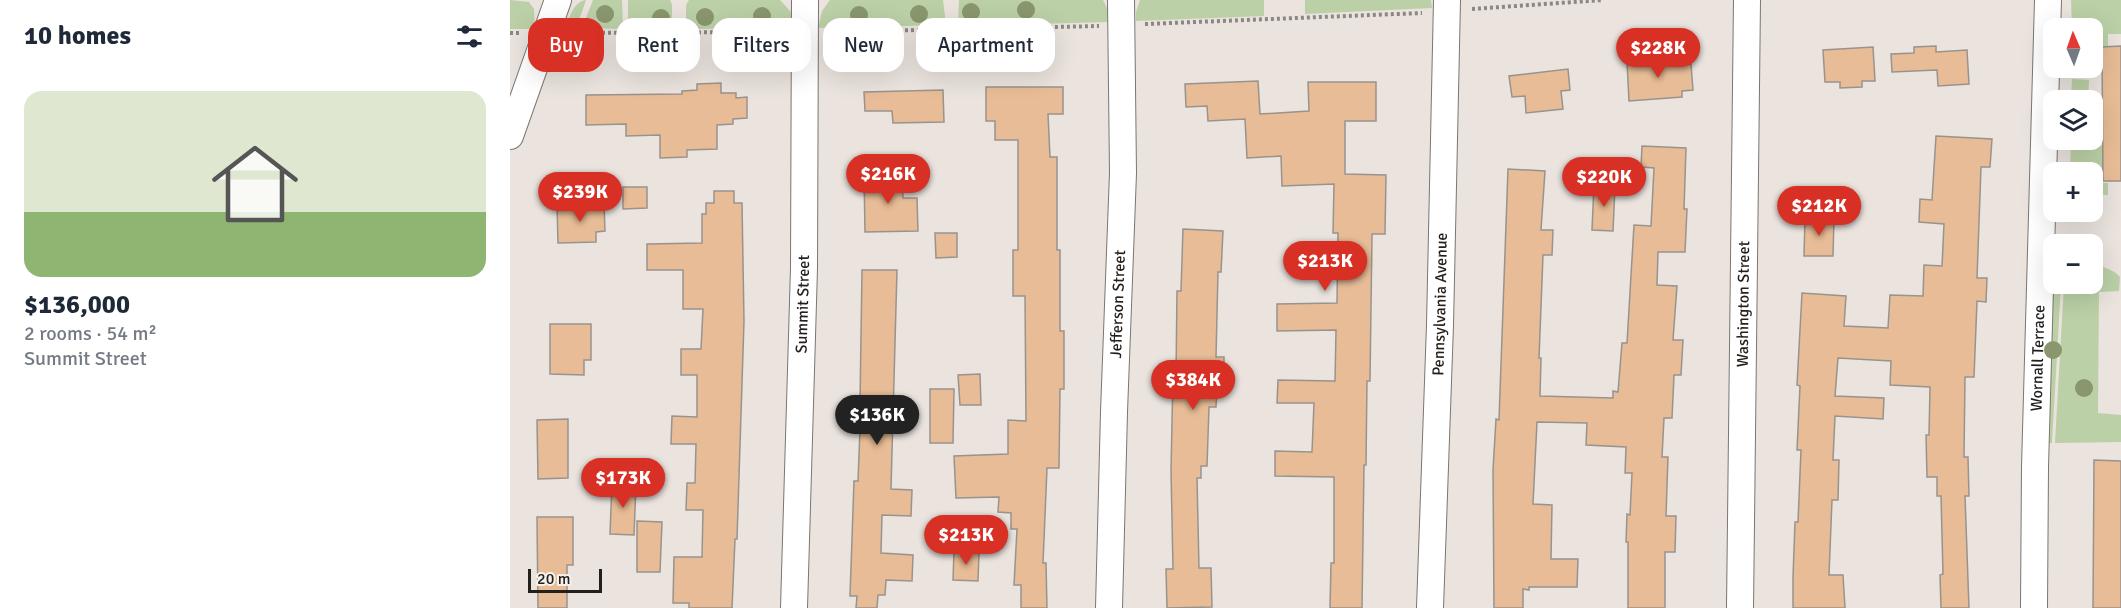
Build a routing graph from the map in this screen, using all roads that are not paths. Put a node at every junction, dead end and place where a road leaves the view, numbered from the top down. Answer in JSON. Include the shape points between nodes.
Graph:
{"nodes":[{"id":1,"x":558,"y":0,"type":"edge"},
{"id":2,"x":805,"y":0,"type":"edge"},
{"id":3,"x":1747,"y":0,"type":"edge"},
{"id":4,"x":2048,"y":0,"type":"edge"},
{"id":5,"x":1458,"y":4,"type":"edge"},
{"id":6,"x":1121,"y":12,"type":"edge"},
{"id":7,"x":510,"y":136,"type":"edge"},
{"id":8,"x":794,"y":608,"type":"edge"},
{"id":9,"x":1109,"y":608,"type":"edge"},
{"id":10,"x":1430,"y":608,"type":"edge"},
{"id":11,"x":1740,"y":608,"type":"edge"},
{"id":12,"x":2034,"y":608,"type":"edge"}],
"edges":[{"from":1,"to":7,"type":"street"},
{"from":2,"to":8,"type":"street","name":"Summit Street","via":[[804,268]]},
{"from":3,"to":11,"type":"street","name":"Washington Street"},
{"from":4,"to":12,"type":"street","name":"Wornall Terrace"},
{"from":5,"to":10,"type":"street","name":"Pennsylvania Avenue","via":[[1440,325]]},
{"from":6,"to":9,"type":"street","name":"Jefferson Street","via":[[1123,173]]}]}
